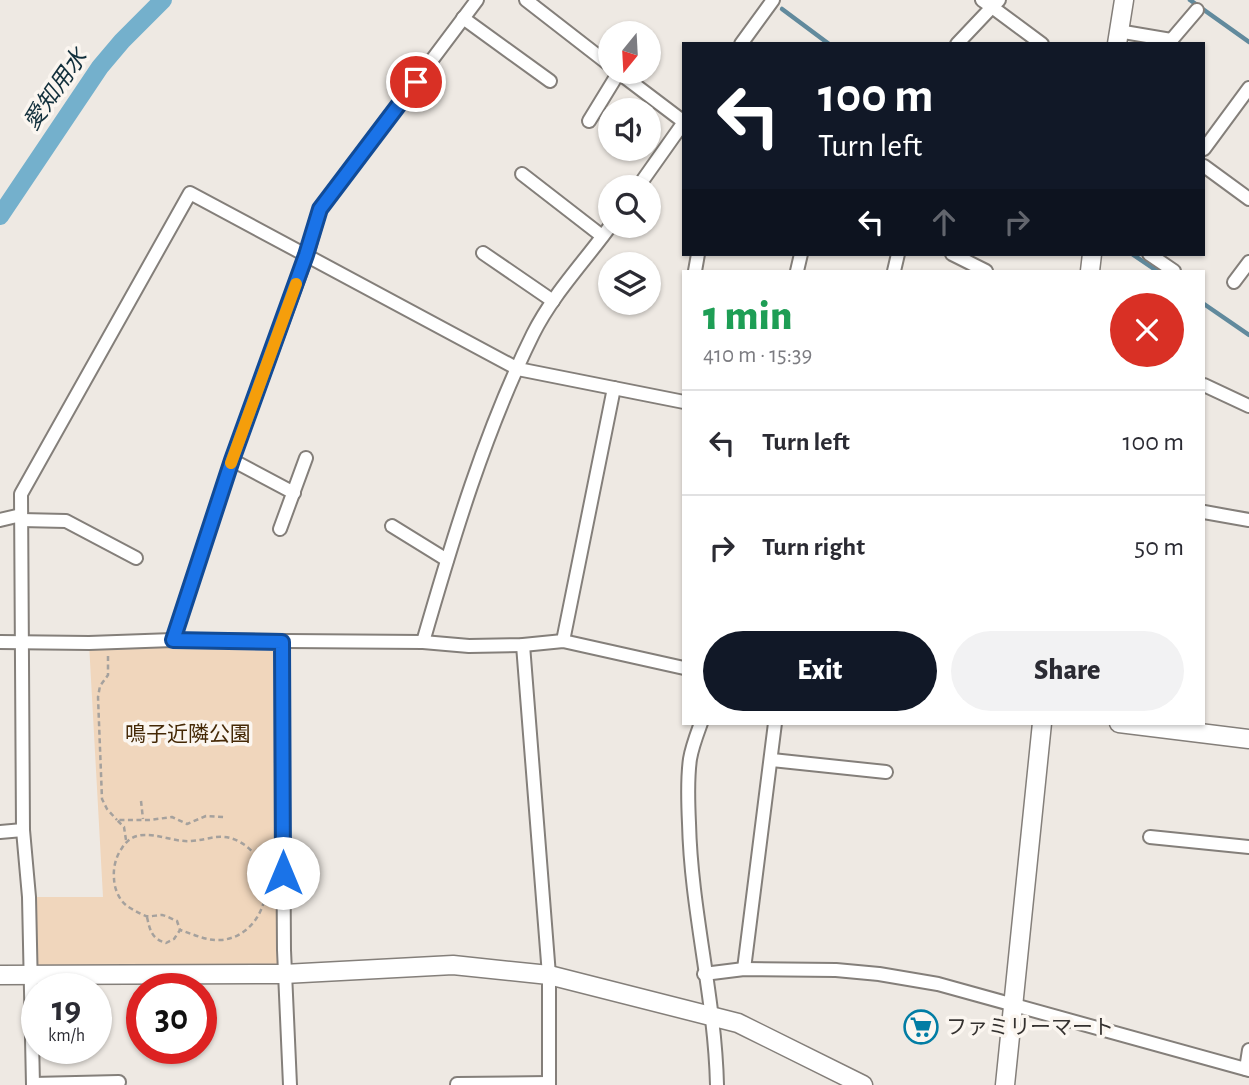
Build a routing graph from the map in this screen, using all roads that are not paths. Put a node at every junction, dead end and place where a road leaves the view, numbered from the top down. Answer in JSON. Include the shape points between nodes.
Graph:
{"nodes":[{"id":1,"x":477,"y":0,"type":"edge"},
{"id":2,"x":526,"y":0,"type":"edge"},
{"id":3,"x":773,"y":0,"type":"edge"},
{"id":4,"x":1124,"y":0,"type":"edge"},
{"id":5,"x":991,"y":2,"type":"edge"},
{"id":6,"x":1198,"y":10,"type":"dead end"},
{"id":7,"x":463,"y":18,"type":"junction"},
{"id":8,"x":1118,"y":38,"type":"edge"},
{"id":9,"x":742,"y":42,"type":"edge"},
{"id":10,"x":959,"y":42,"type":"edge"},
{"id":11,"x":1040,"y":42,"type":"edge"},
{"id":12,"x":1170,"y":42,"type":"edge"},
{"id":13,"x":598,"y":56,"type":"edge"},
{"id":14,"x":550,"y":81,"type":"dead end"},
{"id":15,"x":612,"y":84,"type":"edge"},
{"id":16,"x":635,"y":84,"type":"edge"},
{"id":17,"x":1247,"y":93,"type":"edge"},
{"id":18,"x":682,"y":120,"type":"edge"},
{"id":19,"x":589,"y":121,"type":"dead end"},
{"id":20,"x":682,"y":125,"type":"edge"},
{"id":21,"x":1205,"y":148,"type":"edge"},
{"id":22,"x":1205,"y":167,"type":"edge"},
{"id":23,"x":522,"y":174,"type":"dead end"},
{"id":24,"x":646,"y":175,"type":"edge"},
{"id":25,"x":1249,"y":199,"type":"edge"},
{"id":26,"x":598,"y":233,"type":"edge"},
{"id":27,"x":600,"y":238,"type":"edge"},
{"id":28,"x":483,"y":253,"type":"dead end"},
{"id":29,"x":306,"y":255,"type":"junction"},
{"id":30,"x":956,"y":256,"type":"edge"},
{"id":31,"x":1152,"y":256,"type":"edge"},
{"id":32,"x":1249,"y":262,"type":"edge"},
{"id":33,"x":983,"y":270,"type":"edge"},
{"id":34,"x":1173,"y":270,"type":"edge"},
{"id":35,"x":1234,"y":282,"type":"dead end"},
{"id":36,"x":553,"y":301,"type":"junction"},
{"id":37,"x":517,"y":369,"type":"junction"},
{"id":38,"x":1205,"y":384,"type":"edge"},
{"id":39,"x":614,"y":388,"type":"junction"},
{"id":40,"x":682,"y":402,"type":"edge"},
{"id":41,"x":1249,"y":406,"type":"edge"},
{"id":42,"x":306,"y":458,"type":"dead end"},
{"id":43,"x":232,"y":460,"type":"junction"},
{"id":44,"x":294,"y":493,"type":"junction"},
{"id":45,"x":1205,"y":512,"type":"edge"},
{"id":46,"x":21,"y":517,"type":"junction"},
{"id":47,"x":0,"y":520,"type":"edge"},
{"id":48,"x":1249,"y":520,"type":"edge"},
{"id":49,"x":392,"y":526,"type":"dead end"},
{"id":50,"x":280,"y":529,"type":"dead end"},
{"id":51,"x":136,"y":558,"type":"dead end"},
{"id":52,"x":447,"y":560,"type":"junction"},
{"id":53,"x":173,"y":640,"type":"junction"},
{"id":54,"x":564,"y":641,"type":"junction"},
{"id":55,"x":0,"y":642,"type":"edge"},
{"id":56,"x":22,"y":642,"type":"junction"},
{"id":57,"x":282,"y":642,"type":"junction"},
{"id":58,"x":423,"y":642,"type":"junction"},
{"id":59,"x":523,"y":645,"type":"junction"},
{"id":60,"x":682,"y":668,"type":"edge"},
{"id":61,"x":700,"y":725,"type":"edge"},
{"id":62,"x":775,"y":725,"type":"edge"},
{"id":63,"x":1042,"y":725,"type":"edge"},
{"id":64,"x":1135,"y":725,"type":"edge"},
{"id":65,"x":1249,"y":739,"type":"edge"},
{"id":66,"x":772,"y":760,"type":"junction"},
{"id":67,"x":886,"y":772,"type":"dead end"},
{"id":68,"x":23,"y":830,"type":"junction"},
{"id":69,"x":0,"y":832,"type":"edge"},
{"id":70,"x":1150,"y":837,"type":"dead end"},
{"id":71,"x":1249,"y":847,"type":"edge"},
{"id":72,"x":744,"y":969,"type":"junction"},
{"id":73,"x":31,"y":973,"type":"edge"},
{"id":74,"x":284,"y":974,"type":"junction"},
{"id":75,"x":704,"y":974,"type":"junction"},
{"id":76,"x":0,"y":975,"type":"edge"},
{"id":77,"x":112,"y":975,"type":"edge"},
{"id":78,"x":549,"y":975,"type":"junction"},
{"id":79,"x":21,"y":976,"type":"edge"},
{"id":80,"x":1013,"y":1003,"type":"junction"},
{"id":81,"x":711,"y":1016,"type":"junction"},
{"id":82,"x":1249,"y":1050,"type":"edge"},
{"id":83,"x":33,"y":1064,"type":"edge"},
{"id":84,"x":1248,"y":1070,"type":"edge"},
{"id":85,"x":119,"y":1083,"type":"dead end"},
{"id":86,"x":457,"y":1084,"type":"edge"},
{"id":87,"x":549,"y":1084,"type":"edge"},
{"id":88,"x":33,"y":1085,"type":"edge"},
{"id":89,"x":289,"y":1085,"type":"edge"},
{"id":90,"x":717,"y":1085,"type":"edge"},
{"id":91,"x":863,"y":1085,"type":"edge"},
{"id":92,"x":1005,"y":1085,"type":"edge"}],
"edges":[{"from":1,"to":7,"type":"street"},
{"from":2,"to":13,"type":"street"},
{"from":3,"to":9,"type":"street"},
{"from":4,"to":8,"type":"street"},
{"from":5,"to":10,"type":"street"},
{"from":5,"to":11,"type":"street"},
{"from":6,"to":12,"type":"street"},
{"from":7,"to":14,"type":"street"},
{"from":7,"to":29,"type":"street","via":[[320,209]]},
{"from":8,"to":12,"type":"street"},
{"from":15,"to":19,"type":"street"},
{"from":16,"to":18,"type":"street"},
{"from":17,"to":21,"type":"street"},
{"from":20,"to":24,"type":"street"},
{"from":22,"to":25,"type":"street"},
{"from":23,"to":26,"type":"street"},
{"from":27,"to":36,"type":"street"},
{"from":28,"to":36,"type":"street"},
{"from":29,"to":37,"type":"street"},
{"from":29,"to":43,"type":"street"},
{"from":29,"to":46,"type":"street","via":[[190,193],[21,494]]},
{"from":30,"to":33,"type":"street"},
{"from":31,"to":34,"type":"street"},
{"from":32,"to":35,"type":"street"},
{"from":36,"to":37,"type":"street"},
{"from":37,"to":39,"type":"street"},
{"from":37,"to":52,"type":"street"},
{"from":38,"to":41,"type":"street"},
{"from":39,"to":40,"type":"street"},
{"from":39,"to":54,"type":"street"},
{"from":42,"to":44,"type":"street"},
{"from":43,"to":44,"type":"street"},
{"from":43,"to":53,"type":"street"},
{"from":44,"to":50,"type":"street"},
{"from":45,"to":48,"type":"street"},
{"from":46,"to":47,"type":"street"},
{"from":46,"to":51,"type":"street","via":[[66,521]]},
{"from":46,"to":56,"type":"street"},
{"from":49,"to":52,"type":"street"},
{"from":52,"to":58,"type":"street"},
{"from":53,"to":56,"type":"street"},
{"from":53,"to":57,"type":"street"},
{"from":54,"to":59,"type":"street"},
{"from":54,"to":60,"type":"street"},
{"from":55,"to":56,"type":"street"},
{"from":56,"to":68,"type":"street"},
{"from":57,"to":58,"type":"street"},
{"from":57,"to":74,"type":"street"},
{"from":58,"to":59,"type":"street"},
{"from":59,"to":78,"type":"street"},
{"from":61,"to":75,"type":"street","via":[[690,757],[688,784],[689,848]]},
{"from":62,"to":66,"type":"street"},
{"from":63,"to":80,"type":"street"},
{"from":64,"to":65,"type":"street"},
{"from":66,"to":67,"type":"street"},
{"from":66,"to":72,"type":"street"},
{"from":68,"to":69,"type":"street"},
{"from":68,"to":73,"type":"street"},
{"from":70,"to":71,"type":"street"},
{"from":72,"to":75,"type":"street"},
{"from":72,"to":80,"type":"street","via":[[879,974]]},
{"from":74,"to":77,"type":"street"},
{"from":74,"to":78,"type":"street","via":[[453,965]]},
{"from":74,"to":89,"type":"street"},
{"from":75,"to":81,"type":"street"},
{"from":76,"to":79,"type":"street"},
{"from":78,"to":81,"type":"street"},
{"from":78,"to":87,"type":"street"},
{"from":80,"to":84,"type":"street"},
{"from":80,"to":92,"type":"street"},
{"from":81,"to":90,"type":"street"},
{"from":81,"to":91,"type":"street","via":[[738,1023]]},
{"from":82,"to":84,"type":"street"},
{"from":83,"to":88,"type":"street"},
{"from":85,"to":88,"type":"street"},
{"from":86,"to":87,"type":"street"}]}
